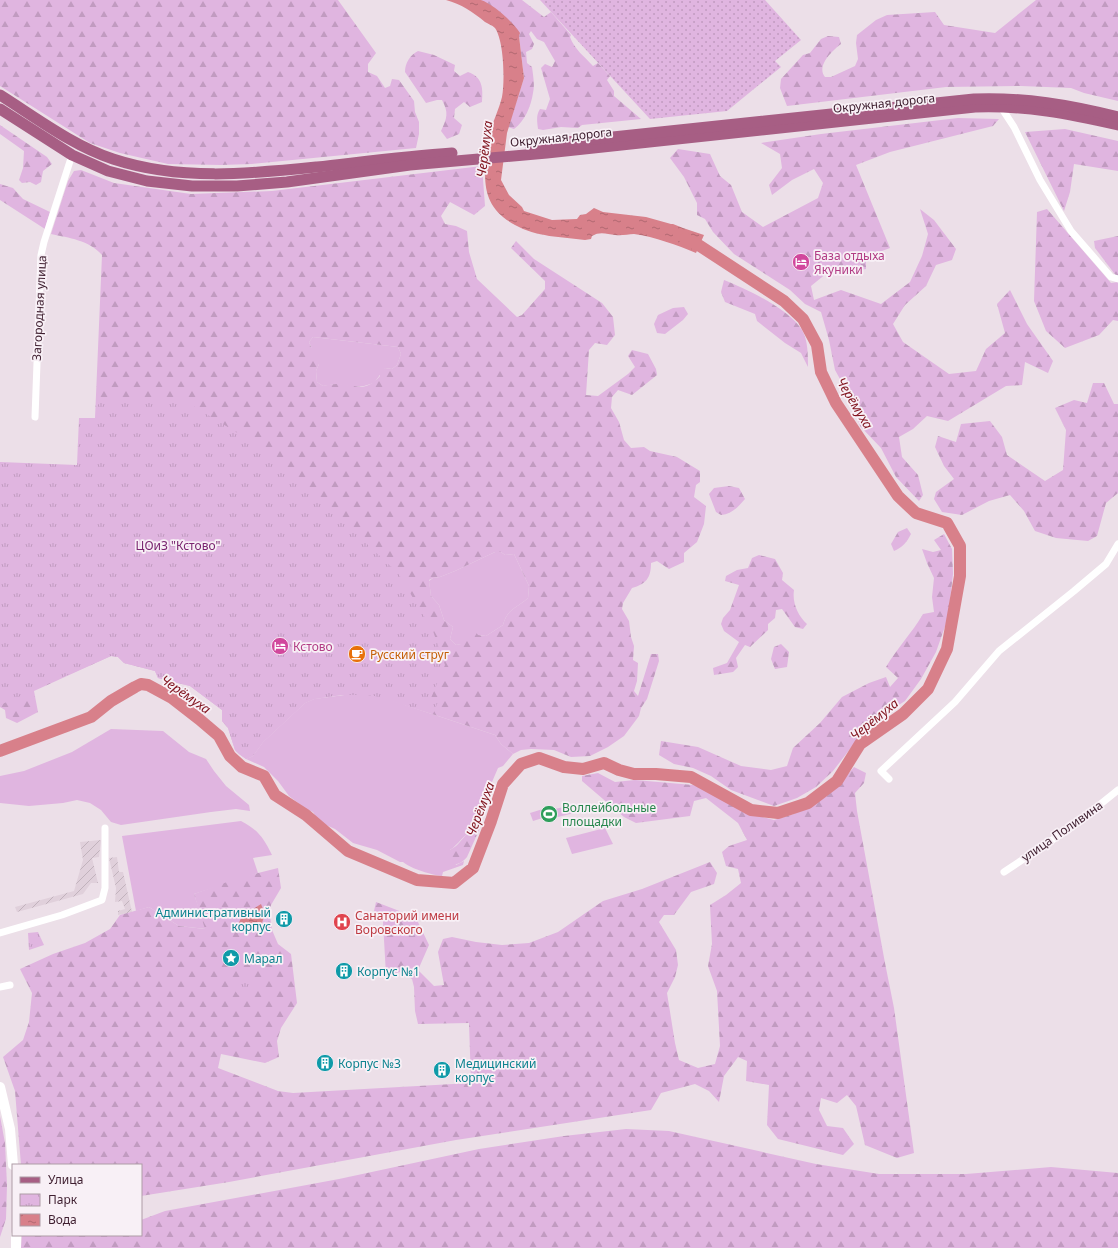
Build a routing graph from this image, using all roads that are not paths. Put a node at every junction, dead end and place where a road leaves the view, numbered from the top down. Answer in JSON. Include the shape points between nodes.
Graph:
{"nodes":[{"id":1,"x":0,"y":95,"type":"edge"},
{"id":2,"x":998,"y":102,"type":"junction"},
{"id":3,"x":0,"y":109,"type":"edge"},
{"id":4,"x":1118,"y":117,"type":"edge"},
{"id":5,"x":1118,"y":125,"type":"edge"},
{"id":6,"x":72,"y":155,"type":"junction"},
{"id":7,"x":457,"y":157,"type":"junction"},
{"id":8,"x":1118,"y":279,"type":"edge"},
{"id":9,"x":35,"y":417,"type":"dead end"},
{"id":10,"x":1118,"y":544,"type":"edge"},
{"id":11,"x":889,"y":779,"type":"dead end"},
{"id":12,"x":1118,"y":790,"type":"edge"},
{"id":13,"x":105,"y":828,"type":"dead end"},
{"id":14,"x":1004,"y":872,"type":"dead end"},
{"id":15,"x":0,"y":933,"type":"edge"},
{"id":16,"x":10,"y":985,"type":"dead end"},
{"id":17,"x":0,"y":987,"type":"edge"},
{"id":18,"x":0,"y":1087,"type":"edge"},
{"id":19,"x":13,"y":1164,"type":"edge"},
{"id":20,"x":16,"y":1236,"type":"edge"},
{"id":21,"x":16,"y":1248,"type":"edge"}],
"edges":[{"from":1,"to":7,"type":"main road","name":"Окружная дорога","via":[[79,144],[112,159],[185,173],[233,174],[286,170],[409,156]]},
{"from":2,"to":4,"type":"main road","name":"Окружная дорога","via":[[1020,99],[1052,103]]},
{"from":2,"to":5,"type":"main road","name":"Окружная дорога"},
{"from":2,"to":7,"type":"main road","name":"Окружная дорога","via":[[949,101],[575,141],[532,150]]},
{"from":2,"to":8,"type":"street","via":[[1071,231],[1111,277]]},
{"from":3,"to":6,"type":"main road","name":"Окружная дорога"},
{"from":6,"to":7,"type":"main road","name":"Окружная дорога","via":[[114,172],[147,181],[192,186],[287,182]]},
{"from":6,"to":9,"type":"street","name":"Загородная улица","via":[[41,255]]},
{"from":10,"to":11,"type":"street","via":[[1106,564],[999,651],[955,702],[881,771]]},
{"from":12,"to":14,"type":"street","name":"улица Поливина","via":[[1072,827]]},
{"from":13,"to":15,"type":"street","via":[[105,888],[102,900],[62,916]]},
{"from":16,"to":17,"type":"street"},
{"from":18,"to":19,"type":"main road","via":[[10,1129]]},
{"from":20,"to":21,"type":"main road"}]}
